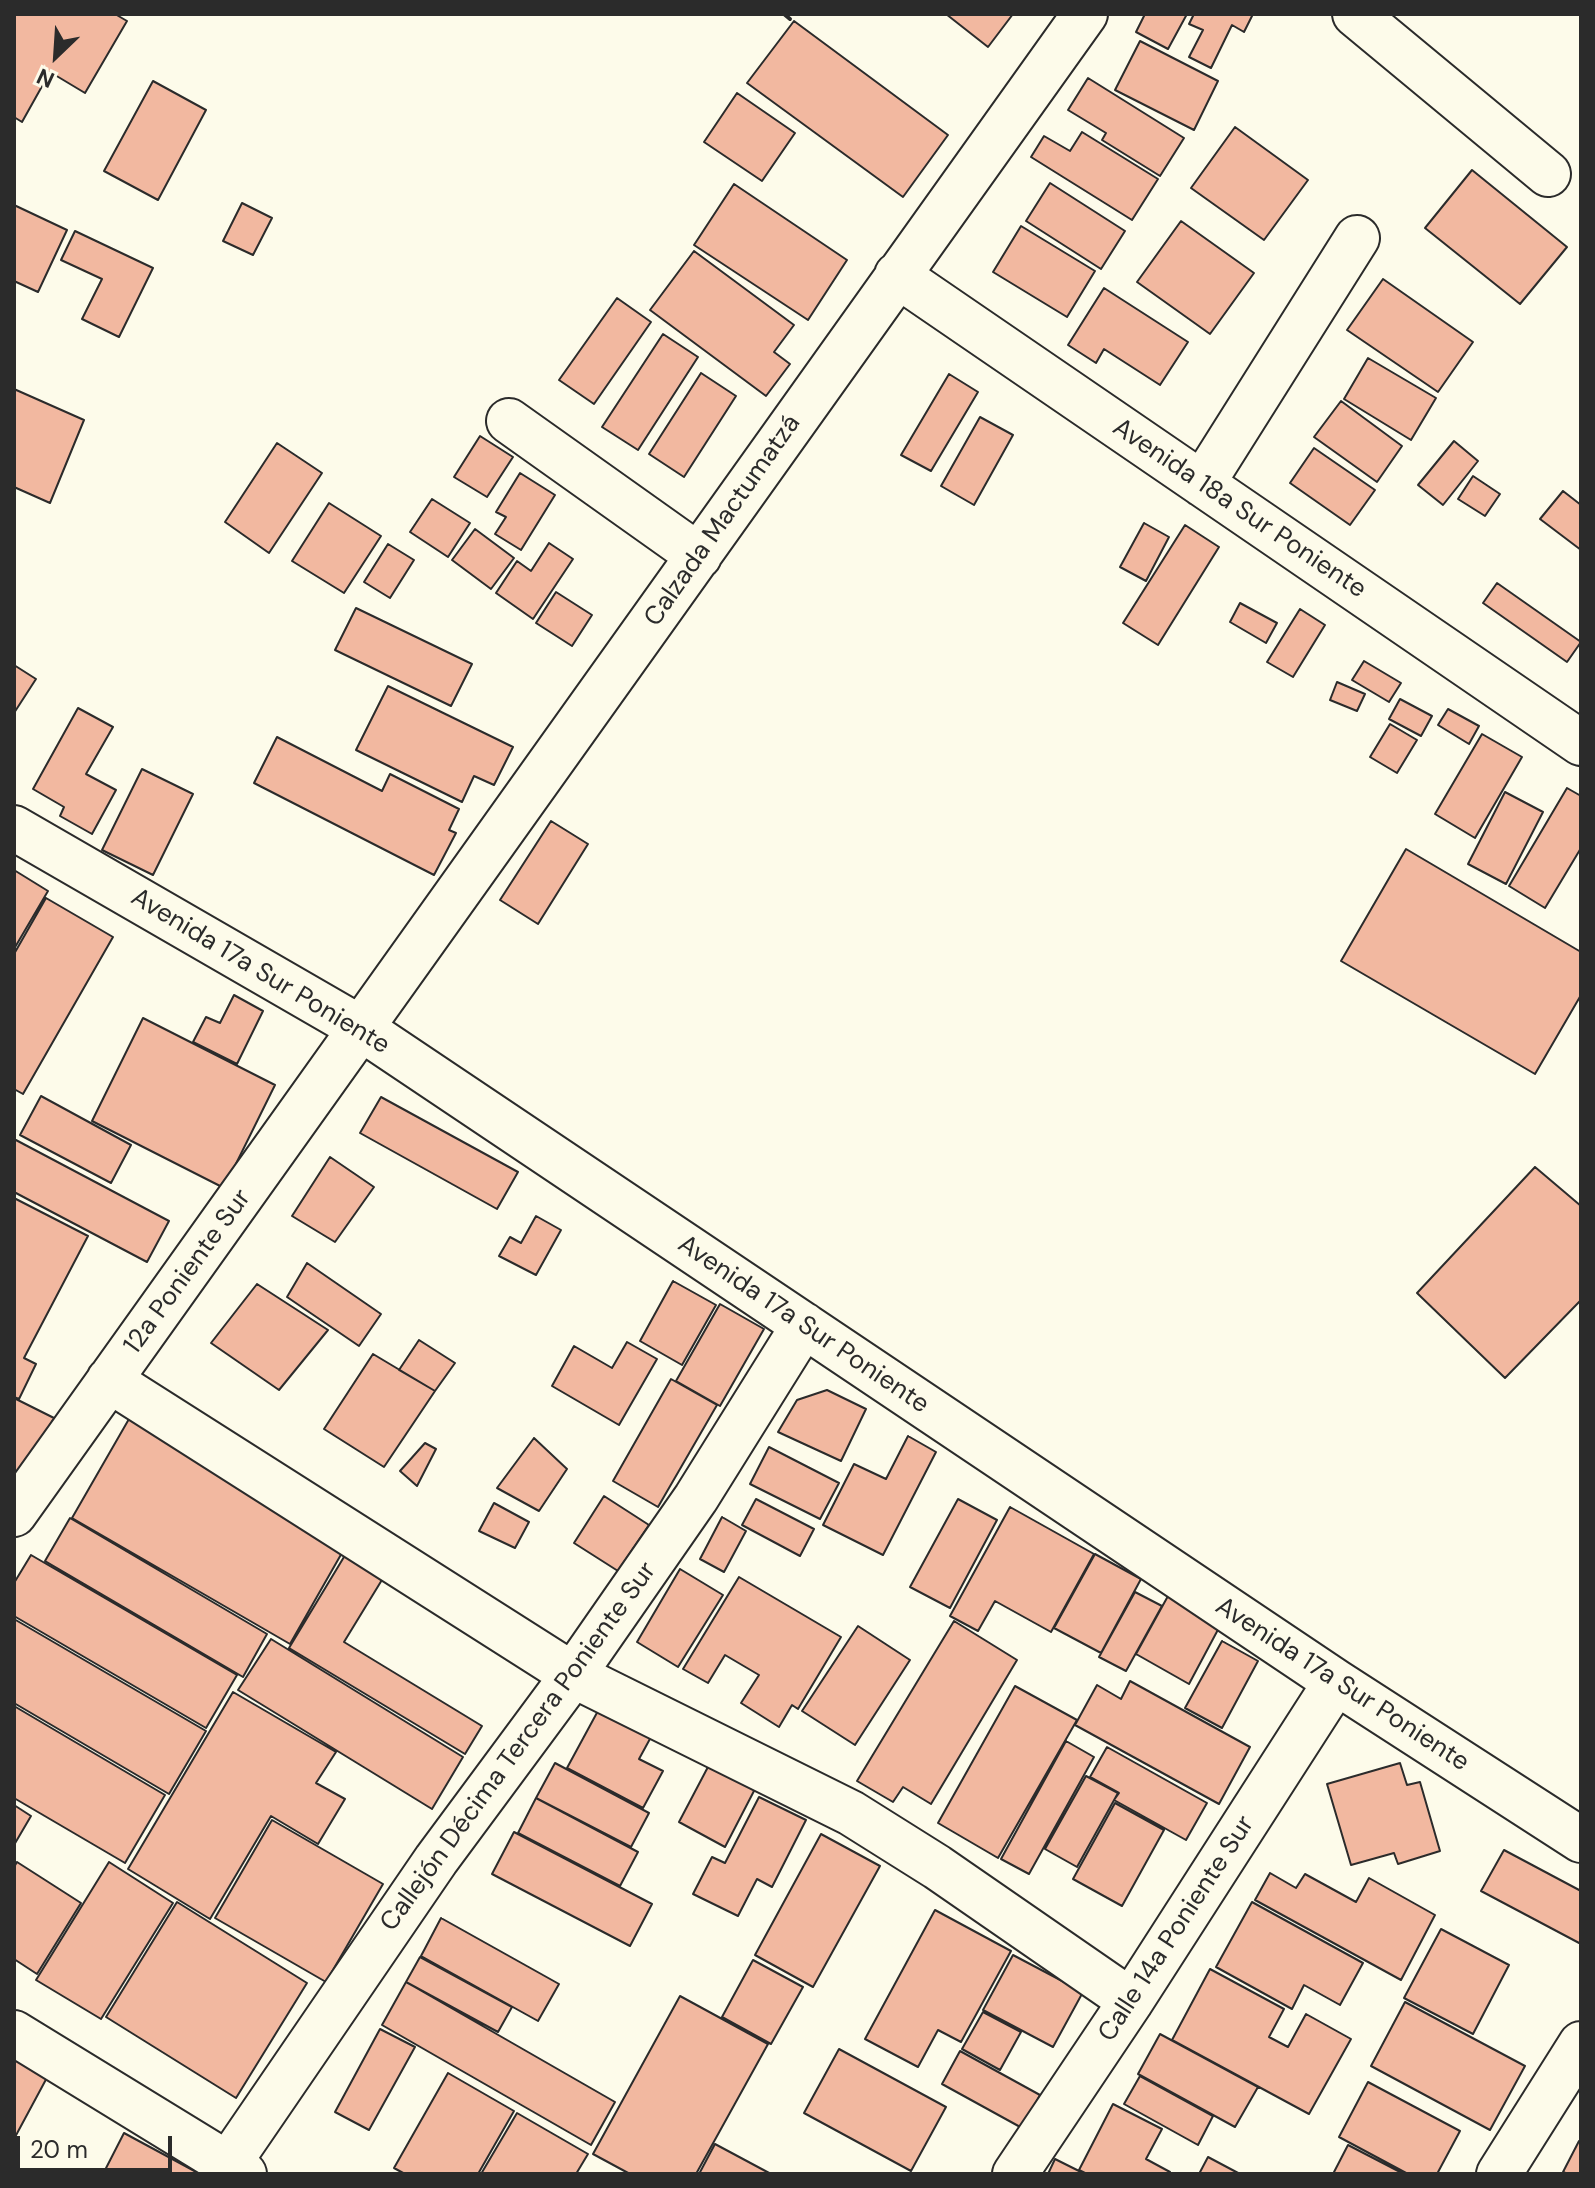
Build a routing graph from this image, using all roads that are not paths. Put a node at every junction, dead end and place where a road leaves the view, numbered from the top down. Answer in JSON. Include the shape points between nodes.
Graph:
{"nodes":[{"id":1,"x":1085,"y":14,"type":"edge"},
{"id":2,"x":1355,"y":14,"type":"edge"},
{"id":3,"x":1548,"y":174,"type":"dead end"},
{"id":4,"x":1357,"y":238,"type":"dead end"},
{"id":5,"x":897,"y":275,"type":"junction"},
{"id":6,"x":509,"y":421,"type":"dead end"},
{"id":7,"x":1202,"y":484,"type":"junction"},
{"id":8,"x":699,"y":556,"type":"junction"},
{"id":9,"x":1580,"y":740,"type":"edge"},
{"id":10,"x":14,"y":828,"type":"edge"},
{"id":11,"x":362,"y":1029,"type":"junction"},
{"id":12,"x":804,"y":1325,"type":"junction"},
{"id":13,"x":109,"y":1380,"type":"junction"},
{"id":14,"x":14,"y":1514,"type":"edge"},
{"id":15,"x":573,"y":1675,"type":"junction"},
{"id":16,"x":1336,"y":1682,"type":"junction"},
{"id":17,"x":1581,"y":1840,"type":"edge"},
{"id":18,"x":1131,"y":2001,"type":"junction"},
{"id":19,"x":14,"y":2033,"type":"edge"},
{"id":20,"x":1581,"y":2044,"type":"edge"},
{"id":21,"x":236,"y":2169,"type":"edge"},
{"id":22,"x":1015,"y":2174,"type":"edge"},
{"id":23,"x":1499,"y":2174,"type":"edge"}],
"edges":[{"from":1,"to":5,"type":"street","name":"Calzada Mactumatzá"},
{"from":2,"to":3,"type":"street"},
{"from":4,"to":7,"type":"street"},
{"from":5,"to":7,"type":"street","name":"Avenida 18a Sur Poniente"},
{"from":5,"to":8,"type":"street","name":"Calzada Mactumatzá"},
{"from":6,"to":8,"type":"street"},
{"from":7,"to":9,"type":"street","name":"Avenida 18a Sur Poniente"},
{"from":8,"to":11,"type":"street","name":"Calzada Mactumatzá"},
{"from":10,"to":11,"type":"street","name":"Avenida 17a Sur Poniente"},
{"from":11,"to":12,"type":"street","name":"Avenida 17a Sur Poniente"},
{"from":11,"to":13,"type":"street","name":"12a Poniente Sur"},
{"from":12,"to":15,"type":"street","name":"Callejón Décima Tercera Poniente Sur","via":[[696,1498]]},
{"from":12,"to":16,"type":"street","name":"Avenida 17a Sur Poniente"},
{"from":13,"to":14,"type":"street","name":"12a Poniente Sur"},
{"from":13,"to":15,"type":"street"},
{"from":15,"to":18,"type":"street","via":[[851,1813]]},
{"from":15,"to":21,"type":"street","name":"Callejón Décima Tercera Poniente Sur","via":[[436,1860]]},
{"from":16,"to":17,"type":"street","name":"Avenida 17a Sur Poniente"},
{"from":16,"to":18,"type":"street","name":"Calle 14a Poniente Sur"},
{"from":18,"to":22,"type":"street","name":"Calle 14a Poniente Sur"},
{"from":19,"to":21,"type":"street"},
{"from":20,"to":23,"type":"street"}]}
